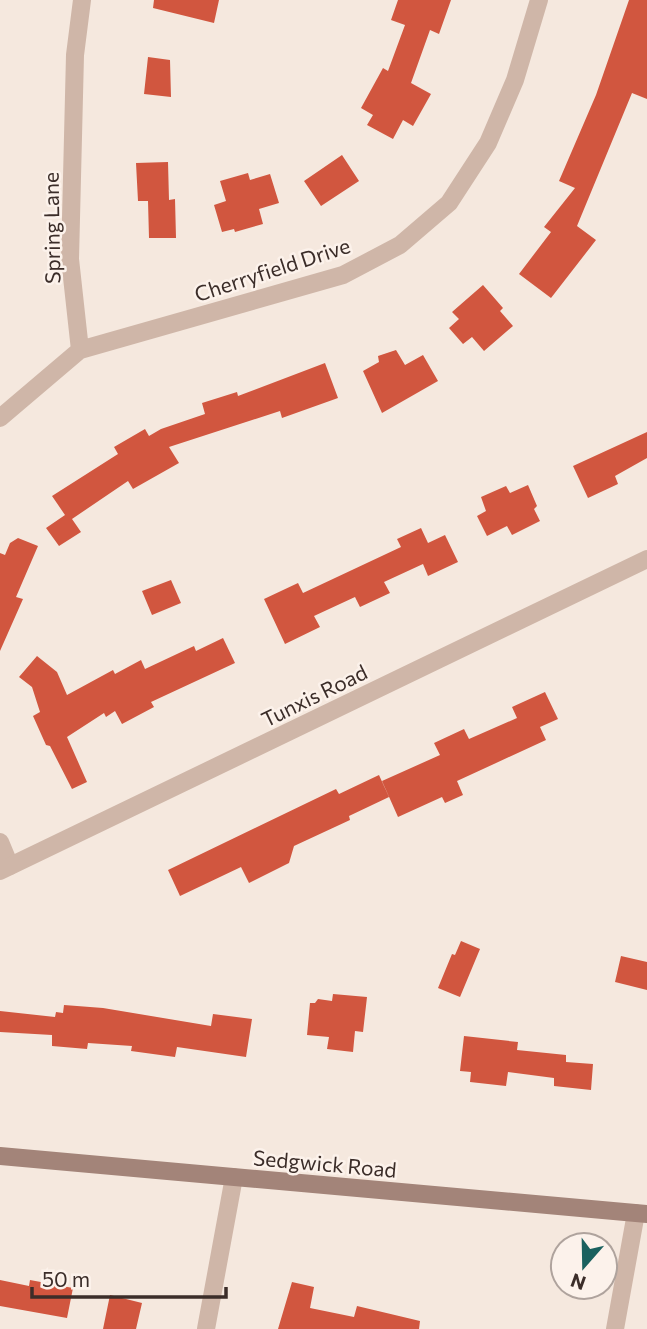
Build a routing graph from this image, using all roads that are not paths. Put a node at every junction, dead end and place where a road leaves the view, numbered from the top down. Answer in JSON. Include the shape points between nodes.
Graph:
{"nodes":[{"id":1,"x":82,"y":0,"type":"edge"},
{"id":2,"x":539,"y":0,"type":"edge"},
{"id":3,"x":80,"y":350,"type":"junction"},
{"id":4,"x":0,"y":418,"type":"edge"},
{"id":5,"x":647,"y":559,"type":"edge"},
{"id":6,"x":0,"y":842,"type":"edge"},
{"id":7,"x":5,"y":868,"type":"edge"},
{"id":8,"x":0,"y":1156,"type":"edge"},
{"id":9,"x":234,"y":1177,"type":"junction"},
{"id":10,"x":641,"y":1213,"type":"edge"},
{"id":11,"x":206,"y":1329,"type":"edge"},
{"id":12,"x":615,"y":1329,"type":"edge"}],
"edges":[{"from":1,"to":3,"type":"street","name":"Spring Lane","via":[[75,55],[71,258]]},
{"from":2,"to":3,"type":"street","name":"Cherryfield Drive","via":[[515,80],[488,143],[449,203],[400,245],[343,275]]},
{"from":3,"to":4,"type":"street"},
{"from":5,"to":7,"type":"street","name":"Tunxis Road"},
{"from":6,"to":7,"type":"street"},
{"from":8,"to":9,"type":"main road","name":"Sedgwick Road"},
{"from":9,"to":10,"type":"main road","name":"Sedgwick Road"},
{"from":9,"to":11,"type":"street"},
{"from":10,"to":12,"type":"street"}]}
